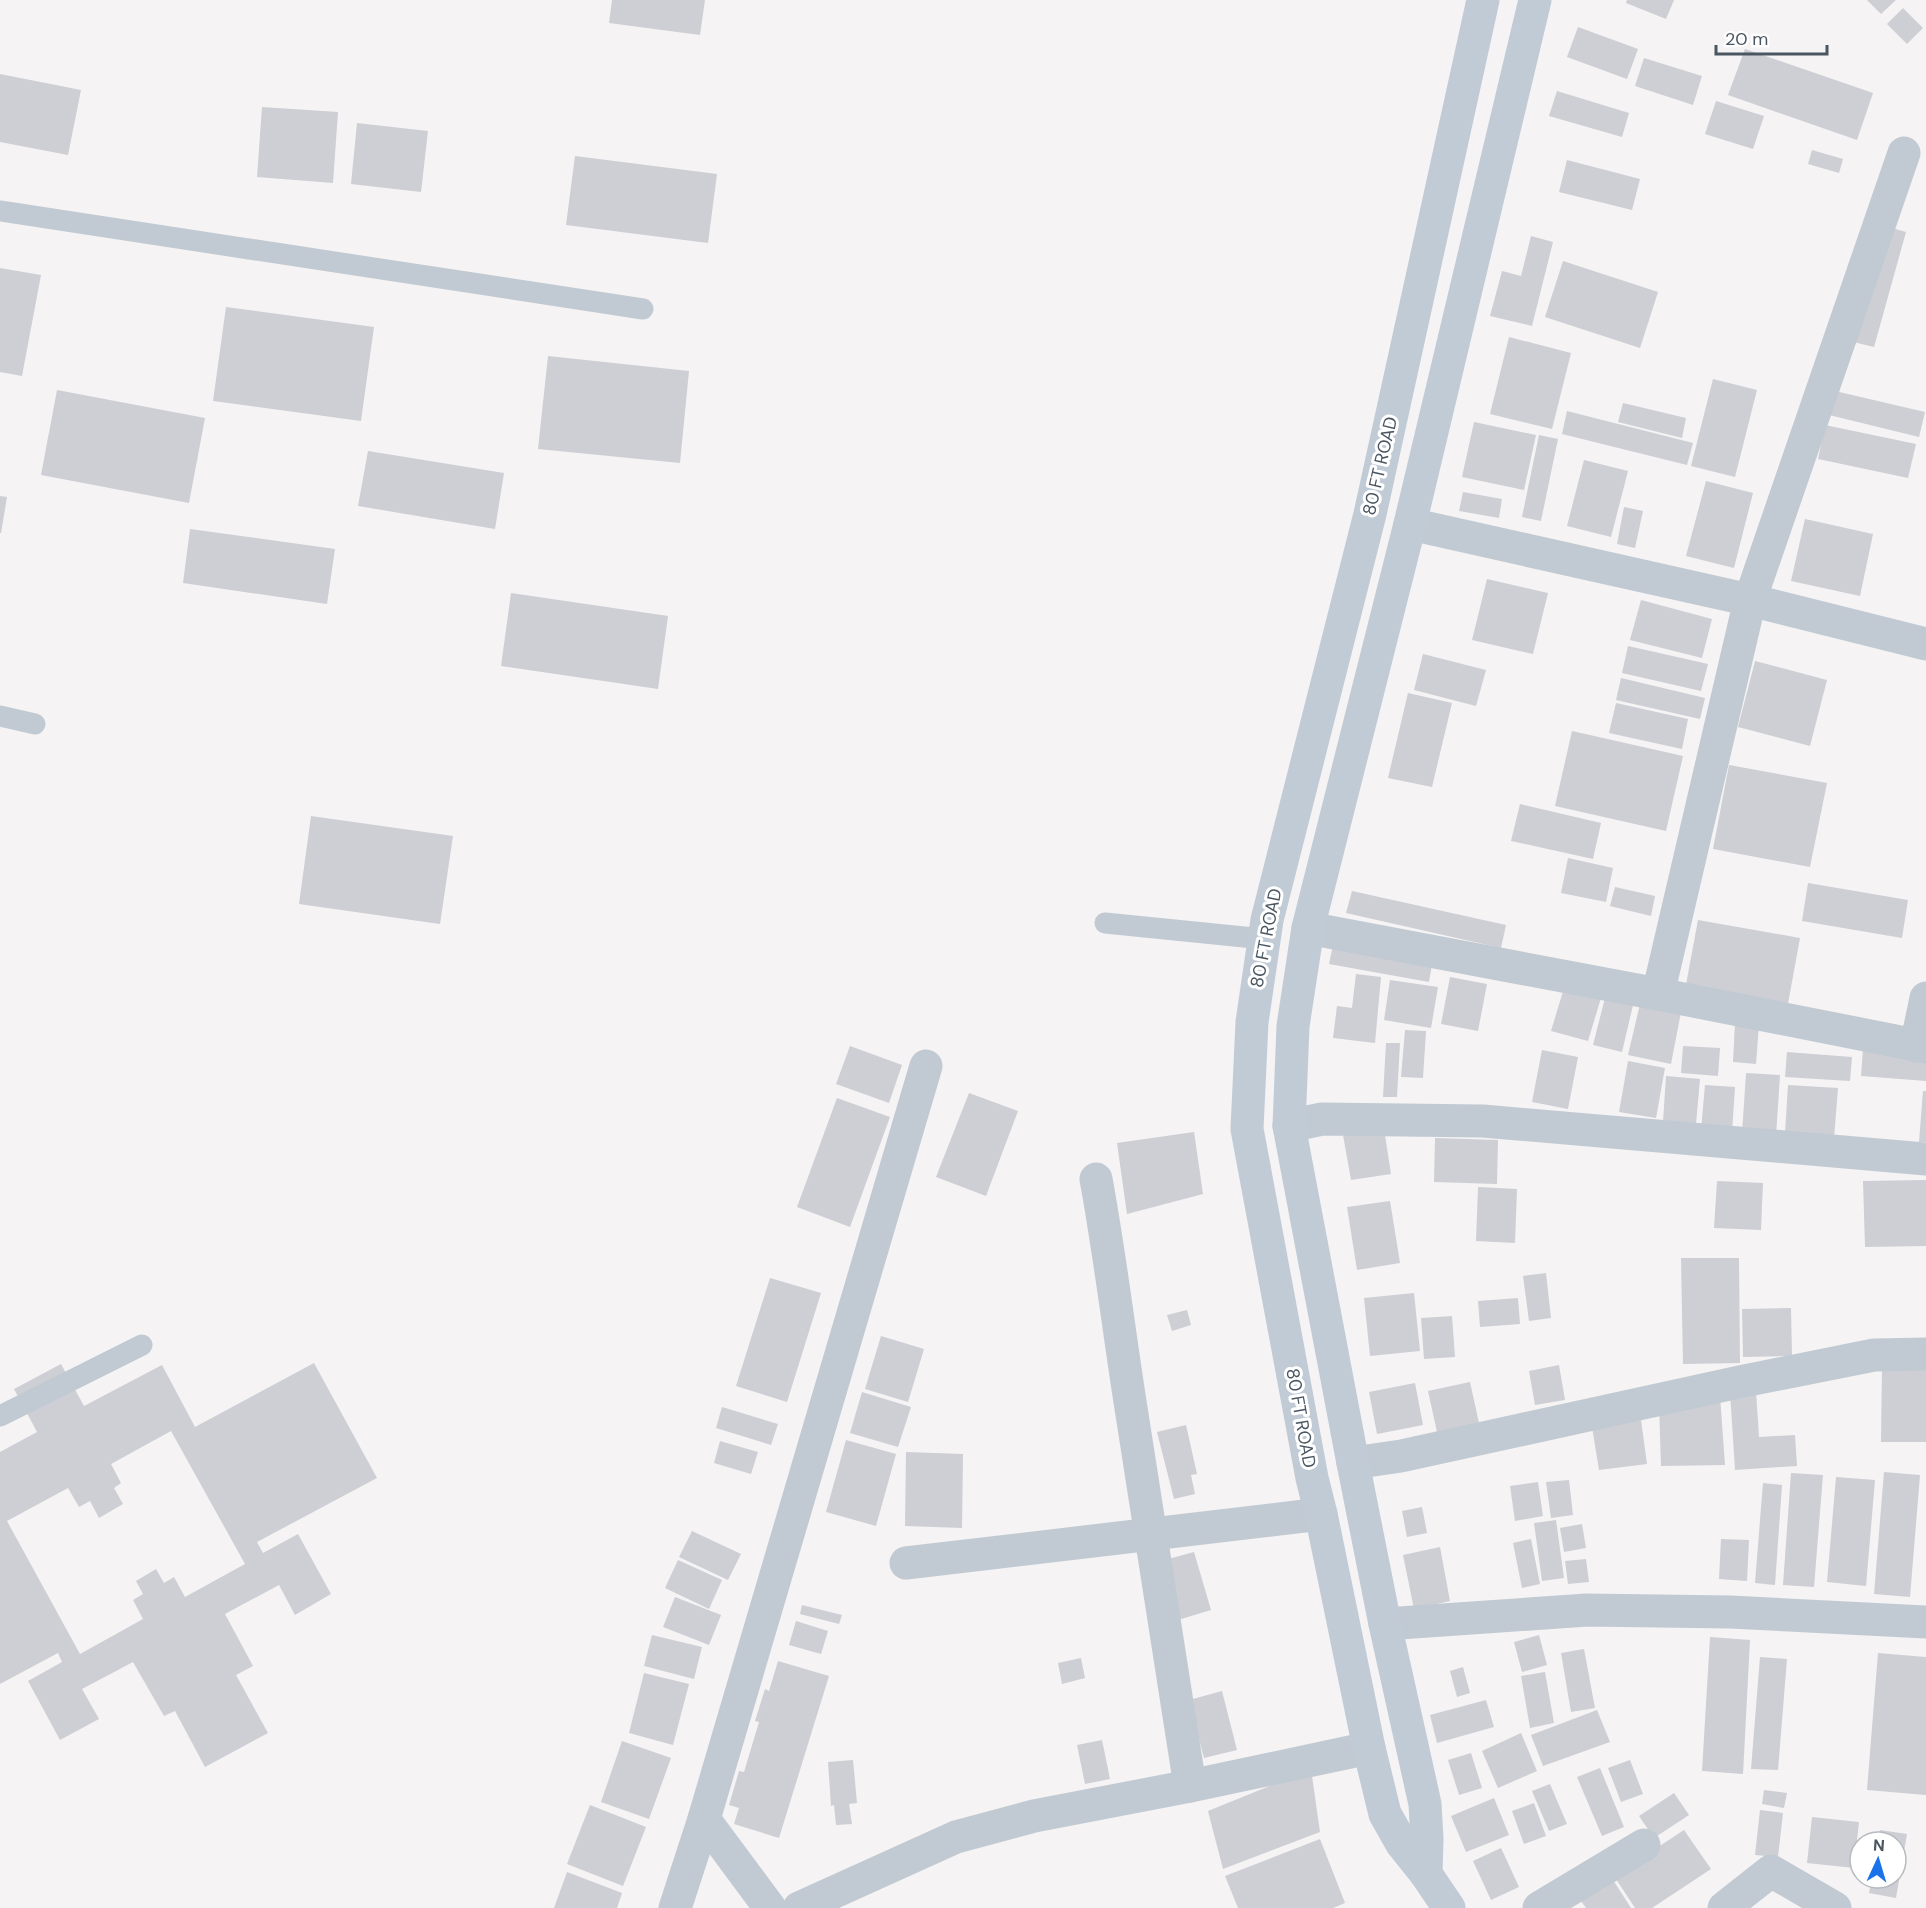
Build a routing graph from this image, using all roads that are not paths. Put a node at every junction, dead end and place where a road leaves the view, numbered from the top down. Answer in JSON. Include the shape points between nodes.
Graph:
{"nodes":[{"id":1,"x":1483,"y":0,"type":"edge"},
{"id":2,"x":1535,"y":0,"type":"edge"},
{"id":3,"x":1904,"y":153,"type":"dead end"},
{"id":4,"x":0,"y":211,"type":"edge"},
{"id":5,"x":643,"y":309,"type":"dead end"},
{"id":6,"x":1410,"y":524,"type":"junction"},
{"id":7,"x":1750,"y":600,"type":"junction"},
{"id":8,"x":1926,"y":644,"type":"edge"},
{"id":9,"x":1336,"y":647,"type":"junction"},
{"id":10,"x":1376,"y":659,"type":"junction"},
{"id":11,"x":0,"y":716,"type":"edge"},
{"id":12,"x":35,"y":724,"type":"dead end"},
{"id":13,"x":1105,"y":923,"type":"dead end"},
{"id":14,"x":1308,"y":928,"type":"junction"},
{"id":15,"x":1264,"y":939,"type":"junction"},
{"id":16,"x":1658,"y":994,"type":"junction"},
{"id":17,"x":1926,"y":998,"type":"edge"},
{"id":18,"x":1921,"y":1047,"type":"edge"},
{"id":19,"x":926,"y":1066,"type":"dead end"},
{"id":20,"x":1289,"y":1126,"type":"junction"},
{"id":21,"x":1926,"y":1159,"type":"edge"},
{"id":22,"x":1096,"y":1179,"type":"dead end"},
{"id":23,"x":142,"y":1346,"type":"dead end"},
{"id":24,"x":1926,"y":1354,"type":"edge"},
{"id":25,"x":0,"y":1416,"type":"edge"},
{"id":26,"x":1353,"y":1463,"type":"junction"},
{"id":27,"x":1321,"y":1514,"type":"junction"},
{"id":28,"x":1150,"y":1534,"type":"junction"},
{"id":29,"x":906,"y":1563,"type":"dead end"},
{"id":30,"x":1926,"y":1622,"type":"edge"},
{"id":31,"x":1385,"y":1624,"type":"junction"},
{"id":32,"x":1369,"y":1748,"type":"junction"},
{"id":33,"x":1190,"y":1786,"type":"junction"},
{"id":34,"x":704,"y":1819,"type":"junction"},
{"id":35,"x":1644,"y":1845,"type":"dead end"},
{"id":36,"x":1426,"y":1874,"type":"junction"},
{"id":37,"x":675,"y":1908,"type":"edge"},
{"id":38,"x":770,"y":1908,"type":"edge"},
{"id":39,"x":798,"y":1908,"type":"edge"},
{"id":40,"x":1449,"y":1908,"type":"edge"},
{"id":41,"x":1539,"y":1908,"type":"edge"},
{"id":42,"x":1724,"y":1908,"type":"edge"},
{"id":43,"x":1835,"y":1908,"type":"edge"}],
"edges":[{"from":1,"to":9,"type":"street","name":"80 FT ROAD","via":[[1370,514]]},
{"from":2,"to":6,"type":"street"},
{"from":3,"to":7,"type":"street"},
{"from":4,"to":5,"type":"lane"},
{"from":6,"to":7,"type":"street"},
{"from":6,"to":10,"type":"street"},
{"from":7,"to":8,"type":"street"},
{"from":7,"to":16,"type":"street"},
{"from":9,"to":10,"type":"street"},
{"from":9,"to":15,"type":"street","name":"80 FT ROAD"},
{"from":10,"to":14,"type":"street"},
{"from":11,"to":12,"type":"lane"},
{"from":13,"to":15,"type":"lane"},
{"from":14,"to":16,"type":"street"},
{"from":14,"to":20,"type":"street","via":[[1293,1026]]},
{"from":15,"to":27,"type":"street","name":"80 FT ROAD","via":[[1252,1022],[1247,1129]]},
{"from":16,"to":18,"type":"street"},
{"from":17,"to":18,"type":"street"},
{"from":19,"to":34,"type":"street"},
{"from":20,"to":21,"type":"street","via":[[1322,1119],[1484,1121]]},
{"from":20,"to":26,"type":"street"},
{"from":22,"to":28,"type":"street"},
{"from":23,"to":25,"type":"lane"},
{"from":24,"to":26,"type":"street","via":[[1874,1355]]},
{"from":26,"to":31,"type":"street"},
{"from":27,"to":28,"type":"street"},
{"from":27,"to":32,"type":"street","name":"80 FT ROAD"},
{"from":28,"to":29,"type":"street"},
{"from":28,"to":33,"type":"street"},
{"from":30,"to":31,"type":"street","via":[[1730,1612],[1587,1610]]},
{"from":31,"to":36,"type":"street","via":[[1425,1804]]},
{"from":32,"to":33,"type":"street"},
{"from":32,"to":36,"type":"street","name":"80 FT ROAD","via":[[1385,1814]]},
{"from":33,"to":39,"type":"street","via":[[1034,1816],[956,1837]]},
{"from":34,"to":37,"type":"street"},
{"from":34,"to":38,"type":"street"},
{"from":35,"to":41,"type":"street"},
{"from":36,"to":40,"type":"street","name":"80 FT ROAD"},
{"from":42,"to":43,"type":"street","via":[[1771,1871]]}]}
